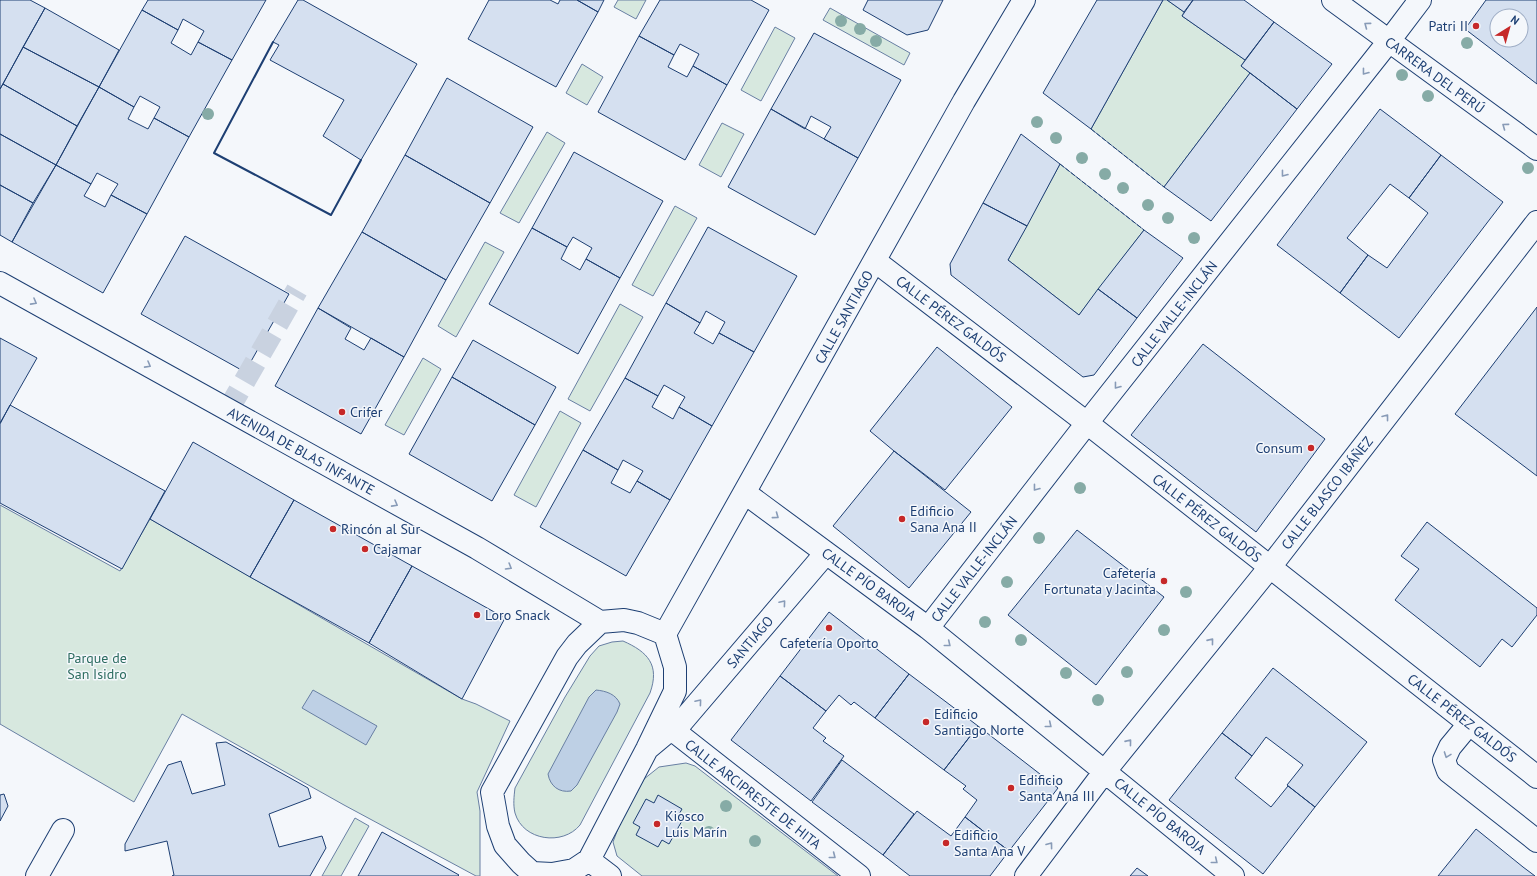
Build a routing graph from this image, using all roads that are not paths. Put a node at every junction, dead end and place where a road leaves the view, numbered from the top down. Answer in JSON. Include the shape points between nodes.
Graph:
{"nodes":[{"id":1,"x":1024,"y":0,"type":"edge"},
{"id":2,"x":1333,"y":0,"type":"edge"},
{"id":3,"x":1420,"y":0,"type":"edge"},
{"id":4,"x":1389,"y":41,"type":"junction"},
{"id":5,"x":1537,"y":149,"type":"edge"},
{"id":6,"x":1537,"y":222,"type":"edge"},
{"id":7,"x":875,"y":261,"type":"junction"},
{"id":8,"x":0,"y":283,"type":"edge"},
{"id":9,"x":1087,"y":423,"type":"junction"},
{"id":10,"x":745,"y":493,"type":"junction"},
{"id":11,"x":826,"y":553,"type":"junction"},
{"id":12,"x":1270,"y":567,"type":"junction"},
{"id":13,"x":600,"y":622,"type":"junction"},
{"id":14,"x":928,"y":628,"type":"junction"},
{"id":15,"x":665,"y":634,"type":"junction"},
{"id":16,"x":1470,"y":724,"type":"junction"},
{"id":17,"x":674,"y":731,"type":"junction"},
{"id":18,"x":647,"y":749,"type":"junction"},
{"id":19,"x":1105,"y":771,"type":"junction"},
{"id":20,"x":1537,"y":777,"type":"edge"},
{"id":21,"x":63,"y":830,"type":"dead end"},
{"id":22,"x":1537,"y":841,"type":"edge"},
{"id":23,"x":589,"y":860,"type":"junction"},
{"id":24,"x":531,"y":875,"type":"edge"},
{"id":25,"x":38,"y":876,"type":"edge"},
{"id":26,"x":610,"y":876,"type":"edge"},
{"id":27,"x":859,"y":876,"type":"edge"},
{"id":28,"x":1026,"y":876,"type":"edge"},
{"id":29,"x":1233,"y":876,"type":"edge"}],
"edges":[{"from":1,"to":7,"type":"street","name":"CALLE SANTIAGO","via":[[964,101]]},
{"from":4,"to":2,"type":"street","name":"CARRERA DEL PERÚ","one_way":true},
{"from":3,"to":4,"type":"street","name":"CALLE VALLE-INCLÁN"},
{"from":5,"to":4,"type":"street","name":"CARRERA DEL PERÚ","one_way":true},
{"from":4,"to":9,"type":"street","name":"CALLE VALLE-INCLÁN","one_way":true},
{"from":12,"to":6,"type":"street","name":"CALLE BLASCO IBÁÑEZ","one_way":true},
{"from":7,"to":9,"type":"street","name":"CALLE PÉREZ GALDÓS"},
{"from":7,"to":10,"type":"street","name":"CALLE SANTIAGO"},
{"from":8,"to":13,"type":"street","name":"AVENIDA DE BLAS INFANTE","one_way":true,"via":[[477,548]]},
{"from":9,"to":12,"type":"street","name":"CALLE PÉREZ GALDÓS"},
{"from":9,"to":14,"type":"street","name":"CALLE VALLE-INCLÁN","one_way":true},
{"from":10,"to":11,"type":"street","name":"CALLE PÍO BAROJA","one_way":true},
{"from":10,"to":15,"type":"street","name":"CALLE SANTIAGO"},
{"from":11,"to":14,"type":"street","name":"CALLE PÍO BAROJA"},
{"from":17,"to":11,"type":"street","name":"SANTIAGO","one_way":true},
{"from":12,"to":16,"type":"street","name":"CALLE PÉREZ GALDÓS"},
{"from":19,"to":12,"type":"street","name":"CALLE BLASCO IBÁÑEZ","one_way":true},
{"from":13,"to":15,"type":"street","via":[[624,620]]},
{"from":13,"to":24,"type":"street","via":[[567,657],[492,792],[498,826],[505,845]]},
{"from":14,"to":19,"type":"street","name":"CALLE PÍO BAROJA","one_way":true},
{"from":15,"to":18,"type":"street","via":[[675,667],[675,691]]},
{"from":16,"to":20,"type":"street","name":"CALLE PÉREZ GALDÓS"},
{"from":16,"to":22,"type":"street","one_way":true,"via":[[1450,747],[1444,760],[1448,772]]},
{"from":17,"to":18,"type":"street","name":"CALLE ARCIPRESTE DE HITA","via":[[666,733]]},
{"from":17,"to":27,"type":"street","name":"CALLE ARCIPRESTE DE HITA","one_way":true},
{"from":18,"to":23,"type":"street"},
{"from":28,"to":19,"type":"street","name":"CALLE BLASCO IBÁÑEZ","one_way":true},
{"from":19,"to":29,"type":"street","name":"CALLE PÍO BAROJA","one_way":true},
{"from":21,"to":25,"type":"street"},
{"from":23,"to":24,"type":"street","via":[[574,870]]},
{"from":23,"to":26,"type":"street"}]}
